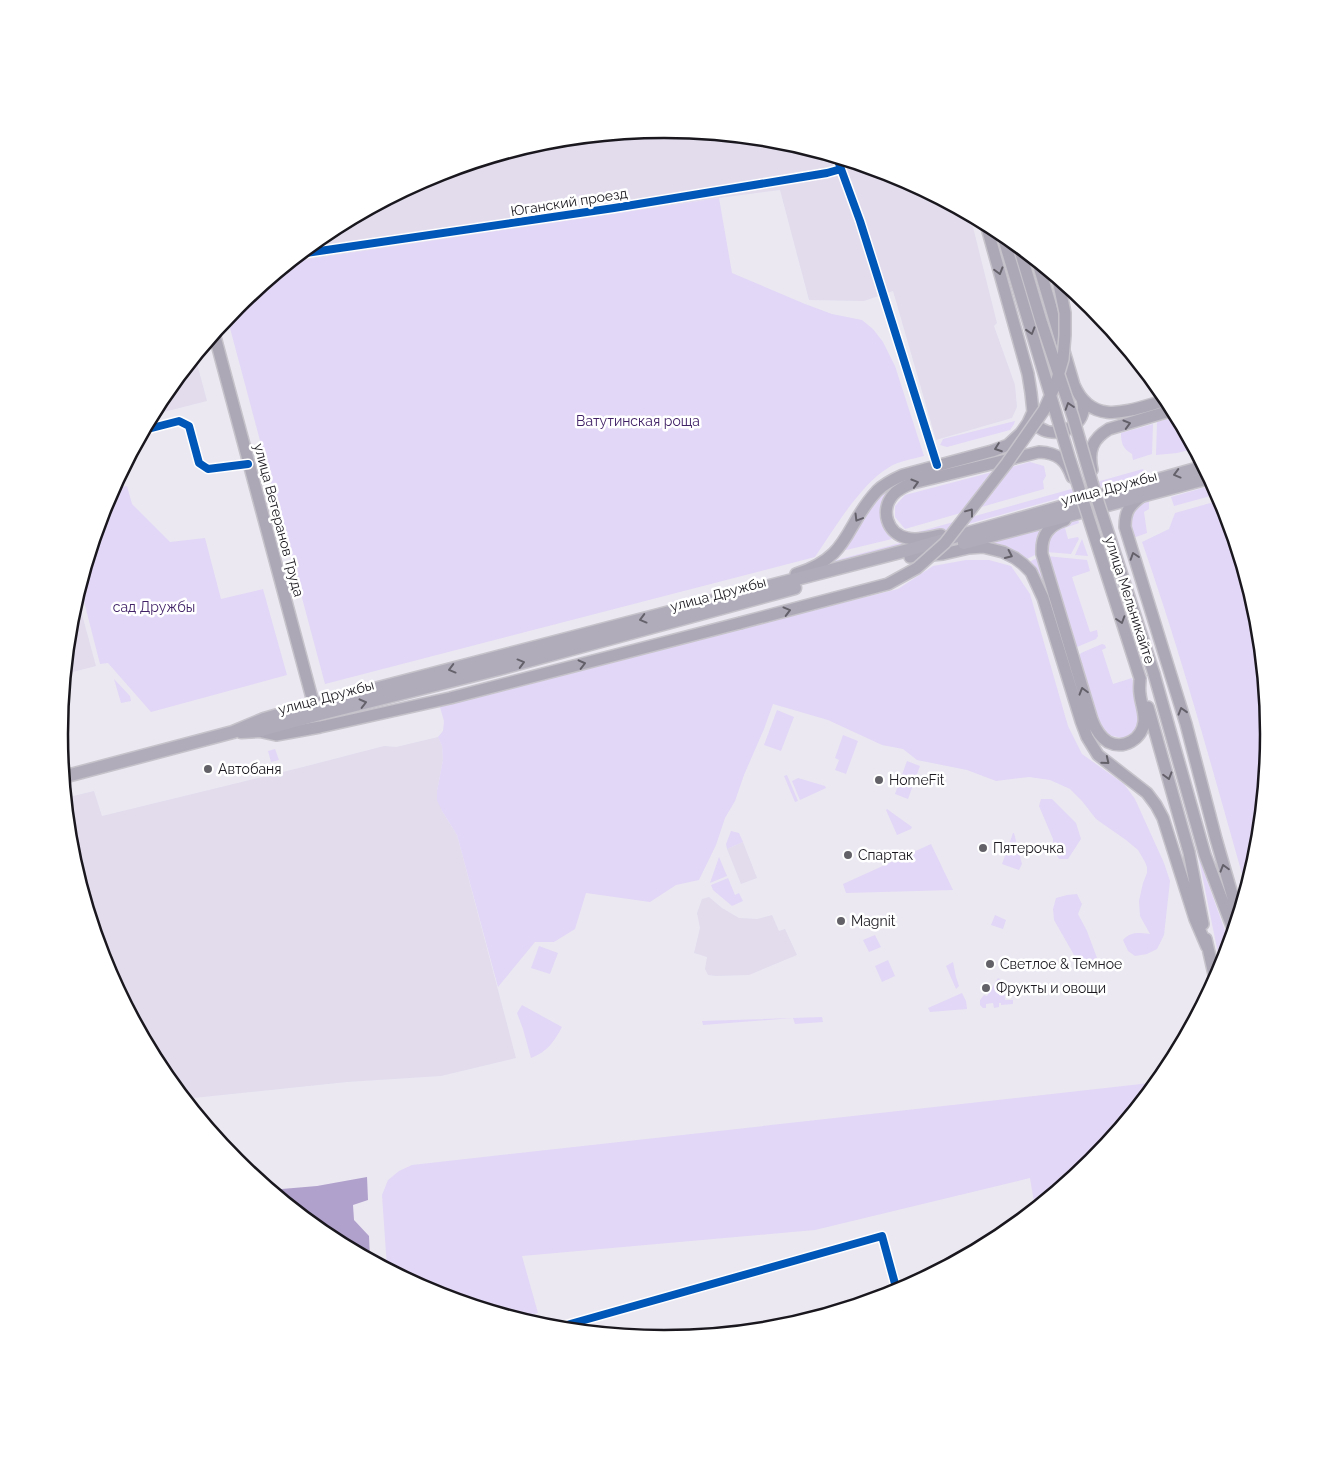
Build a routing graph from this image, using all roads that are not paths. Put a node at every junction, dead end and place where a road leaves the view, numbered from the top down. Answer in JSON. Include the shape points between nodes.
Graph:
{"nodes":[{"id":1,"x":840,"y":165,"type":"edge"},
{"id":2,"x":841,"y":169,"type":"junction"},
{"id":3,"x":989,"y":234,"type":"edge"},
{"id":4,"x":1006,"y":246,"type":"edge"},
{"id":5,"x":313,"y":252,"type":"edge"},
{"id":6,"x":1022,"y":258,"type":"edge"},
{"id":7,"x":1041,"y":274,"type":"edge"},
{"id":8,"x":1060,"y":290,"type":"edge"},
{"id":9,"x":216,"y":340,"type":"edge"},
{"id":10,"x":1082,"y":399,"type":"junction"},
{"id":11,"x":1162,"y":408,"type":"edge"},
{"id":12,"x":1163,"y":410,"type":"edge"},
{"id":13,"x":1033,"y":412,"type":"junction"},
{"id":14,"x":152,"y":428,"type":"edge"},
{"id":15,"x":248,"y":464,"type":"junction"},
{"id":16,"x":937,"y":465,"type":"junction"},
{"id":17,"x":1197,"y":469,"type":"edge"},
{"id":18,"x":1202,"y":480,"type":"edge"},
{"id":19,"x":1093,"y":486,"type":"junction"},
{"id":20,"x":1080,"y":490,"type":"junction"},
{"id":21,"x":1143,"y":495,"type":"junction"},
{"id":22,"x":1091,"y":508,"type":"junction"},
{"id":23,"x":978,"y":530,"type":"junction"},
{"id":24,"x":910,"y":557,"type":"junction"},
{"id":25,"x":758,"y":589,"type":"junction"},
{"id":26,"x":1140,"y":678,"type":"junction"},
{"id":27,"x":316,"y":715,"type":"junction"},
{"id":28,"x":233,"y":732,"type":"junction"},
{"id":29,"x":69,"y":775,"type":"edge"},
{"id":30,"x":1235,"y":903,"type":"edge"},
{"id":31,"x":1230,"y":920,"type":"edge"},
{"id":32,"x":1207,"y":947,"type":"junction"},
{"id":33,"x":1212,"y":967,"type":"edge"},
{"id":34,"x":896,"y":1283,"type":"edge"},
{"id":35,"x":573,"y":1323,"type":"edge"}],
"edges":[{"from":1,"to":2,"type":"street"},
{"from":2,"to":5,"type":"street","name":"Юганский проезд","via":[[614,208]]},
{"from":2,"to":16,"type":"street"},
{"from":3,"to":13,"type":"main road","one_way":true,"via":[[1028,374]]},
{"from":4,"to":20,"type":"main road","name":"улица Мельникайте","one_way":true,"bridge":true},
{"from":19,"to":6,"type":"main road","name":"улица Мельникайте","one_way":true,"bridge":true},
{"from":7,"to":10,"type":"main road","via":[[1074,385]]},
{"from":27,"to":8,"type":"main road","one_way":true,"bridge":true,"via":[[450,698],[888,584],[917,568],[957,529],[1044,410],[1063,358],[1065,313]]},
{"from":9,"to":15,"type":"main road","name":"улица Ветеранов Труда"},
{"from":10,"to":11,"type":"main road","via":[[1096,410],[1111,413]]},
{"from":10,"to":13,"type":"main road","via":[[1081,418],[1064,431],[1039,427]]},
{"from":19,"to":12,"type":"main road","one_way":true,"bridge":true,"via":[[1091,448],[1100,434]]},
{"from":13,"to":16,"type":"main road","one_way":true,"via":[[1021,434],[1008,445]]},
{"from":14,"to":15,"type":"street","via":[[179,421],[189,426],[199,463],[208,469]]},
{"from":15,"to":27,"type":"main road","name":"улица Ветеранов Труда"},
{"from":16,"to":25,"type":"main road","one_way":true,"via":[[903,475],[879,489],[843,544],[825,561]]},
{"from":17,"to":23,"type":"main road","name":"улица Дружбы","one_way":true},
{"from":18,"to":21,"type":"main road","name":"улица Дружбы"},
{"from":19,"to":31,"type":"main road","name":"улица Мельникайте","bridge":true,"via":[[1154,674],[1205,855]]},
{"from":23,"to":20,"type":"main road","one_way":true,"bridge":true,"via":[[908,539],[896,534],[886,516],[886,509],[897,491],[913,483],[1040,452],[1056,455],[1068,468]]},
{"from":20,"to":26,"type":"main road","name":"улица Мельникайте","one_way":true,"bridge":true},
{"from":21,"to":22,"type":"main road","name":"улица Дружбы"},
{"from":30,"to":21,"type":"main road","one_way":true,"via":[[1186,724],[1125,527],[1128,508]]},
{"from":22,"to":24,"type":"main road","name":"улица Дружбы"},
{"from":26,"to":22,"type":"main road","one_way":true,"via":[[1144,721],[1139,735],[1127,743],[1108,742],[1092,720],[1042,554],[1044,537],[1050,527]]},
{"from":23,"to":25,"type":"main road","name":"улица Дружбы"},
{"from":27,"to":24,"type":"main road","name":"улица Дружбы","one_way":true,"via":[[499,669]]},
{"from":24,"to":32,"type":"main road","one_way":true,"via":[[983,547],[1015,558],[1031,572],[1044,598],[1087,737],[1098,755],[1146,793],[1159,811]]},
{"from":25,"to":27,"type":"main road","name":"улица Дружбы","one_way":true},
{"from":26,"to":32,"type":"main road","name":"улица Мельникайте","one_way":true,"via":[[1189,852]]},
{"from":27,"to":28,"type":"main road","name":"улица Дружбы","via":[[258,731]]},
{"from":27,"to":28,"type":"main road","name":"улица Дружбы","via":[[264,719]]},
{"from":28,"to":29,"type":"main road","name":"улица Дружбы"},
{"from":32,"to":33,"type":"main road","name":"улица Мельникайте"},
{"from":34,"to":35,"type":"street","via":[[882,1236]]}]}
